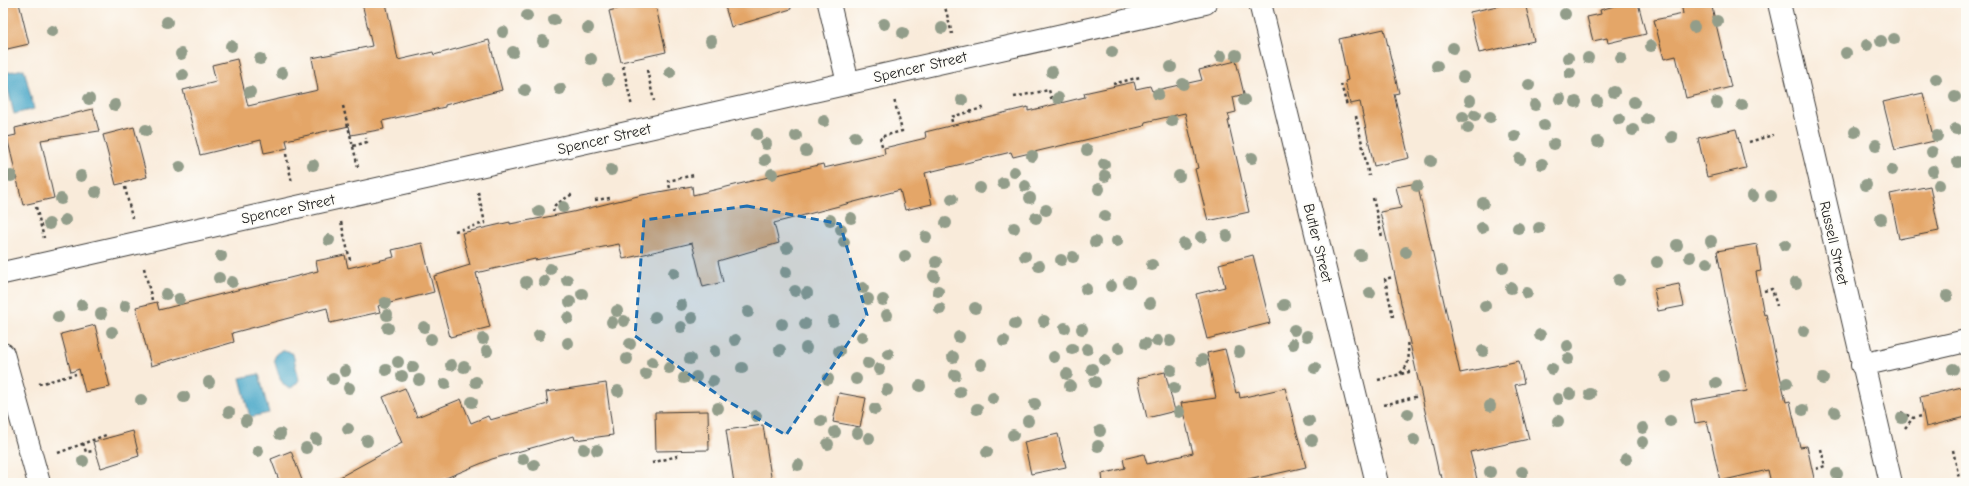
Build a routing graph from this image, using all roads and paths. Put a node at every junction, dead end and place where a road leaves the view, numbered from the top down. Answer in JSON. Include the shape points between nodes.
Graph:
{"nodes":[{"id":1,"x":830,"y":3,"type":"edge"},
{"id":2,"x":944,"y":3,"type":"edge"},
{"id":3,"x":1205,"y":3,"type":"edge"},
{"id":4,"x":1260,"y":3,"type":"edge"},
{"id":5,"x":1474,"y":3,"type":"edge"},
{"id":6,"x":1779,"y":3,"type":"edge"},
{"id":7,"x":1460,"y":6,"type":"dead end"},
{"id":8,"x":952,"y":36,"type":"dead end"},
{"id":9,"x":622,"y":66,"type":"dead end"},
{"id":10,"x":647,"y":70,"type":"dead end"},
{"id":11,"x":1140,"y":77,"type":"dead end"},
{"id":12,"x":848,"y":83,"type":"junction"},
{"id":13,"x":1113,"y":84,"type":"dead end"},
{"id":14,"x":1341,"y":84,"type":"dead end"},
{"id":15,"x":1014,"y":97,"type":"dead end"},
{"id":16,"x":894,"y":98,"type":"dead end"},
{"id":17,"x":1052,"y":102,"type":"dead end"},
{"id":18,"x":654,"y":103,"type":"dead end"},
{"id":19,"x":343,"y":106,"type":"dead end"},
{"id":20,"x":1346,"y":106,"type":"dead end"},
{"id":21,"x":986,"y":107,"type":"dead end"},
{"id":22,"x":632,"y":108,"type":"dead end"},
{"id":23,"x":1356,"y":116,"type":"dead end"},
{"id":24,"x":952,"y":122,"type":"dead end"},
{"id":25,"x":1773,"y":135,"type":"dead end"},
{"id":26,"x":366,"y":138,"type":"dead end"},
{"id":27,"x":1749,"y":142,"type":"dead end"},
{"id":28,"x":353,"y":146,"type":"junction"},
{"id":29,"x":882,"y":146,"type":"dead end"},
{"id":30,"x":286,"y":154,"type":"dead end"},
{"id":31,"x":359,"y":171,"type":"dead end"},
{"id":32,"x":694,"y":175,"type":"dead end"},
{"id":33,"x":1369,"y":176,"type":"dead end"},
{"id":34,"x":292,"y":186,"type":"dead end"},
{"id":35,"x":476,"y":186,"type":"dead end"},
{"id":36,"x":125,"y":187,"type":"dead end"},
{"id":37,"x":670,"y":188,"type":"dead end"},
{"id":38,"x":574,"y":193,"type":"dead end"},
{"id":39,"x":610,"y":198,"type":"dead end"},
{"id":40,"x":1373,"y":198,"type":"dead end"},
{"id":41,"x":594,"y":200,"type":"dead end"},
{"id":42,"x":36,"y":207,"type":"dead end"},
{"id":43,"x":553,"y":212,"type":"dead end"},
{"id":44,"x":339,"y":216,"type":"dead end"},
{"id":45,"x":133,"y":220,"type":"dead end"},
{"id":46,"x":455,"y":231,"type":"dead end"},
{"id":47,"x":1382,"y":237,"type":"dead end"},
{"id":48,"x":45,"y":241,"type":"dead end"},
{"id":49,"x":350,"y":260,"type":"dead end"},
{"id":50,"x":142,"y":261,"type":"dead end"},
{"id":51,"x":3,"y":273,"type":"edge"},
{"id":52,"x":1393,"y":277,"type":"dead end"},
{"id":53,"x":1764,"y":291,"type":"dead end"},
{"id":54,"x":152,"y":300,"type":"dead end"},
{"id":55,"x":1776,"y":306,"type":"dead end"},
{"id":56,"x":1393,"y":317,"type":"dead end"},
{"id":57,"x":1966,"y":341,"type":"edge"},
{"id":58,"x":1407,"y":342,"type":"dead end"},
{"id":59,"x":3,"y":354,"type":"edge"},
{"id":60,"x":1862,"y":365,"type":"junction"},
{"id":61,"x":1414,"y":371,"type":"dead end"},
{"id":62,"x":76,"y":374,"type":"dead end"},
{"id":63,"x":1398,"y":375,"type":"junction"},
{"id":64,"x":1372,"y":382,"type":"dead end"},
{"id":65,"x":39,"y":384,"type":"dead end"},
{"id":66,"x":1419,"y":396,"type":"dead end"},
{"id":67,"x":1378,"y":407,"type":"dead end"},
{"id":68,"x":1894,"y":408,"type":"dead end"},
{"id":69,"x":1922,"y":416,"type":"dead end"},
{"id":70,"x":1913,"y":418,"type":"junction"},
{"id":71,"x":1904,"y":429,"type":"dead end"},
{"id":72,"x":106,"y":435,"type":"dead end"},
{"id":73,"x":83,"y":443,"type":"junction"},
{"id":74,"x":1821,"y":449,"type":"dead end"},
{"id":75,"x":1953,"y":450,"type":"dead end"},
{"id":76,"x":93,"y":451,"type":"dead end"},
{"id":77,"x":58,"y":453,"type":"dead end"},
{"id":78,"x":676,"y":453,"type":"dead end"},
{"id":79,"x":652,"y":463,"type":"dead end"},
{"id":80,"x":1816,"y":469,"type":"dead end"},
{"id":81,"x":1284,"y":478,"type":"dead end"},
{"id":82,"x":39,"y":483,"type":"edge"},
{"id":83,"x":1286,"y":483,"type":"edge"},
{"id":84,"x":1377,"y":483,"type":"edge"},
{"id":85,"x":1891,"y":483,"type":"edge"},
{"id":86,"x":1960,"y":483,"type":"edge"}],
"edges":[{"from":1,"to":12,"type":"street"},
{"from":2,"to":8,"type":"path"},
{"from":3,"to":12,"type":"street","name":"Spencer Street"},
{"from":4,"to":84,"type":"street","name":"Butler Street"},
{"from":5,"to":7,"type":"path"},
{"from":6,"to":60,"type":"street","name":"Russell Street"},
{"from":9,"to":22,"type":"path"},
{"from":10,"to":18,"type":"path"},
{"from":11,"to":13,"type":"path"},
{"from":12,"to":51,"type":"street","name":"Spencer Street"},
{"from":14,"to":20,"type":"path"},
{"from":15,"to":17,"type":"path","via":[[1049,90]]},
{"from":16,"to":29,"type":"path","via":[[902,131],[880,137]]},
{"from":19,"to":28,"type":"path"},
{"from":21,"to":24,"type":"path","via":[[950,117]]},
{"from":23,"to":33,"type":"path"},
{"from":25,"to":27,"type":"path"},
{"from":26,"to":28,"type":"path","via":[[367,142]]},
{"from":28,"to":31,"type":"path"},
{"from":30,"to":34,"type":"path"},
{"from":32,"to":37,"type":"path","via":[[668,181]]},
{"from":35,"to":46,"type":"path","via":[[486,223]]},
{"from":36,"to":45,"type":"path"},
{"from":38,"to":43,"type":"path","via":[[555,205]]},
{"from":39,"to":41,"type":"path"},
{"from":40,"to":47,"type":"path"},
{"from":42,"to":48,"type":"path"},
{"from":44,"to":49,"type":"path"},
{"from":50,"to":54,"type":"path"},
{"from":52,"to":56,"type":"path","via":[[1385,279]]},
{"from":53,"to":55,"type":"path","via":[[1772,289]]},
{"from":57,"to":60,"type":"street"},
{"from":58,"to":63,"type":"path","via":[[1408,363]]},
{"from":59,"to":82,"type":"street"},
{"from":60,"to":85,"type":"street","name":"Russell Street"},
{"from":61,"to":63,"type":"path"},
{"from":62,"to":65,"type":"path"},
{"from":63,"to":64,"type":"path"},
{"from":66,"to":67,"type":"path"},
{"from":68,"to":70,"type":"path"},
{"from":69,"to":70,"type":"path"},
{"from":70,"to":71,"type":"path"},
{"from":72,"to":73,"type":"path"},
{"from":73,"to":76,"type":"path","via":[[86,452]]},
{"from":73,"to":77,"type":"path"},
{"from":74,"to":80,"type":"path","via":[[1825,466]]},
{"from":75,"to":86,"type":"path"},
{"from":78,"to":79,"type":"path","via":[[676,456]]},
{"from":81,"to":83,"type":"path"}]}
